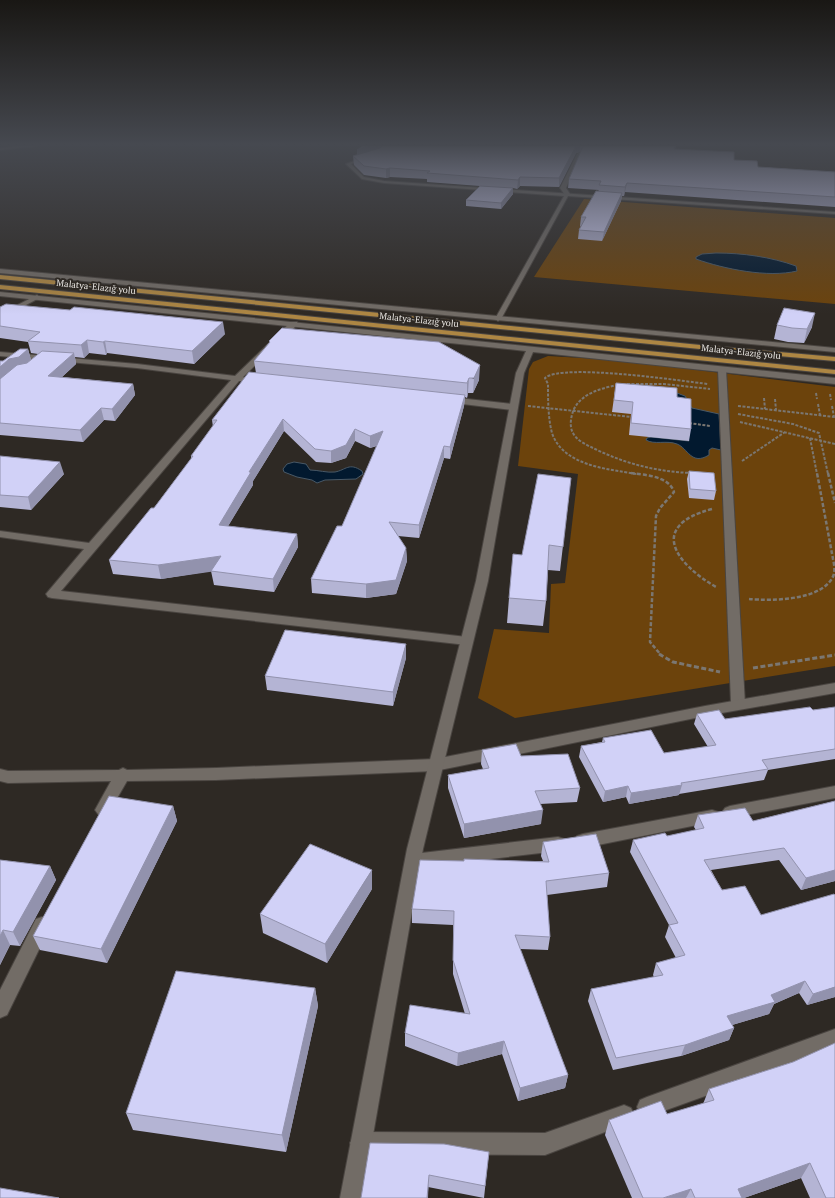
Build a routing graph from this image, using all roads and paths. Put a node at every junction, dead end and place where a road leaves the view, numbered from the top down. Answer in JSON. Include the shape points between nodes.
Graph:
{"nodes":[{"id":1,"x":563,"y":202,"type":"edge"},
{"id":2,"x":679,"y":202,"type":"edge"},
{"id":3,"x":835,"y":213,"type":"edge"},
{"id":4,"x":0,"y":271,"type":"edge"},
{"id":5,"x":0,"y":277,"type":"edge"},
{"id":6,"x":0,"y":287,"type":"edge"},
{"id":7,"x":0,"y":294,"type":"edge"},
{"id":8,"x":37,"y":298,"type":"junction"},
{"id":9,"x":0,"y":317,"type":"edge"},
{"id":10,"x":498,"y":319,"type":"junction"},
{"id":11,"x":294,"y":324,"type":"junction"},
{"id":12,"x":530,"y":350,"type":"junction"},
{"id":13,"x":835,"y":350,"type":"edge"},
{"id":14,"x":0,"y":354,"type":"edge"},
{"id":15,"x":42,"y":358,"type":"junction"},
{"id":16,"x":835,"y":359,"type":"edge"},
{"id":17,"x":32,"y":367,"type":"edge"},
{"id":18,"x":722,"y":369,"type":"junction"},
{"id":19,"x":835,"y":372,"type":"edge"},
{"id":20,"x":237,"y":378,"type":"junction"},
{"id":21,"x":252,"y":380,"type":"edge"},
{"id":22,"x":835,"y":381,"type":"edge"},
{"id":23,"x":723,"y":388,"type":"junction"},
{"id":24,"x":764,"y":398,"type":"dead end"},
{"id":25,"x":437,"y":399,"type":"edge"},
{"id":26,"x":775,"y":399,"type":"dead end"},
{"id":27,"x":818,"y":404,"type":"dead end"},
{"id":28,"x":514,"y":406,"type":"junction"},
{"id":29,"x":832,"y":406,"type":"dead end"},
{"id":30,"x":550,"y":408,"type":"junction"},
{"id":31,"x":765,"y":409,"type":"junction"},
{"id":32,"x":776,"y":410,"type":"junction"},
{"id":33,"x":573,"y":411,"type":"junction"},
{"id":34,"x":724,"y":415,"type":"junction"},
{"id":35,"x":820,"y":415,"type":"junction"},
{"id":36,"x":631,"y":417,"type":"edge"},
{"id":37,"x":835,"y":417,"type":"edge"},
{"id":38,"x":689,"y":423,"type":"edge"},
{"id":39,"x":784,"y":432,"type":"junction"},
{"id":40,"x":810,"y":438,"type":"junction"},
{"id":41,"x":822,"y":441,"type":"junction"},
{"id":42,"x":835,"y":444,"type":"edge"},
{"id":43,"x":727,"y":472,"type":"junction"},
{"id":44,"x":694,"y":473,"type":"edge"},
{"id":45,"x":835,"y":503,"type":"edge"},
{"id":46,"x":728,"y":504,"type":"junction"},
{"id":47,"x":0,"y":534,"type":"edge"},
{"id":48,"x":92,"y":547,"type":"junction"},
{"id":49,"x":733,"y":594,"type":"junction"},
{"id":50,"x":467,"y":641,"type":"junction"},
{"id":51,"x":835,"y":655,"type":"edge"},
{"id":52,"x":736,"y":671,"type":"junction"},
{"id":53,"x":835,"y":688,"type":"edge"},
{"id":54,"x":738,"y":704,"type":"junction"},
{"id":55,"x":436,"y":765,"type":"junction"},
{"id":56,"x":123,"y":774,"type":"junction"},
{"id":57,"x":0,"y":775,"type":"edge"},
{"id":58,"x":835,"y":792,"type":"edge"},
{"id":59,"x":97,"y":823,"type":"edge"},
{"id":60,"x":412,"y":861,"type":"junction"},
{"id":61,"x":49,"y":912,"type":"edge"},
{"id":62,"x":0,"y":1009,"type":"edge"},
{"id":63,"x":835,"y":1039,"type":"edge"},
{"id":64,"x":361,"y":1143,"type":"junction"},
{"id":65,"x":351,"y":1198,"type":"edge"}],
"edges":[{"from":1,"to":10,"type":"lane"},
{"from":2,"to":3,"type":"lane"},
{"from":4,"to":10,"type":"street"},
{"from":5,"to":16,"type":"highway","name":"Malatya-Elazığ yolu"},
{"from":6,"to":19,"type":"highway","name":"Malatya-Elazığ yolu"},
{"from":7,"to":8,"type":"street"},
{"from":8,"to":9,"type":"street"},
{"from":8,"to":11,"type":"street"},
{"from":10,"to":13,"type":"street"},
{"from":11,"to":12,"type":"street"},
{"from":11,"to":20,"type":"street"},
{"from":12,"to":18,"type":"street"},
{"from":12,"to":28,"type":"street","via":[[520,373]]},
{"from":14,"to":15,"type":"street"},
{"from":15,"to":17,"type":"street"},
{"from":15,"to":20,"type":"street"},
{"from":18,"to":22,"type":"street"},
{"from":18,"to":23,"type":"street"},
{"from":20,"to":21,"type":"street"},
{"from":20,"to":48,"type":"street"},
{"from":23,"to":30,"type":"path","via":[[620,375],[552,374],[545,378]]},
{"from":23,"to":33,"type":"path","via":[[664,384],[604,387],[580,402]]},
{"from":23,"to":34,"type":"street"},
{"from":24,"to":31,"type":"path"},
{"from":25,"to":28,"type":"street"},
{"from":26,"to":32,"type":"path"},
{"from":27,"to":35,"type":"path"},
{"from":28,"to":30,"type":"path"},
{"from":28,"to":50,"type":"street","via":[[482,581]]},
{"from":29,"to":37,"type":"path"},
{"from":30,"to":33,"type":"path"},
{"from":30,"to":52,"type":"path","via":[[552,433],[556,442],[577,460],[616,472],[651,476],[672,486],[674,492],[656,516],[650,642],[659,654],[673,662],[714,672]]},
{"from":31,"to":32,"type":"path"},
{"from":31,"to":34,"type":"path"},
{"from":32,"to":35,"type":"path"},
{"from":33,"to":36,"type":"path"},
{"from":33,"to":44,"type":"path","via":[[571,426],[574,434],[599,451],[641,466]]},
{"from":34,"to":38,"type":"path"},
{"from":34,"to":39,"type":"path"},
{"from":34,"to":41,"type":"path","via":[[813,429],[820,433]]},
{"from":34,"to":43,"type":"street"},
{"from":35,"to":37,"type":"path"},
{"from":39,"to":40,"type":"path"},
{"from":39,"to":43,"type":"path"},
{"from":40,"to":41,"type":"path"},
{"from":40,"to":49,"type":"path","via":[[835,557],[835,573],[829,583],[816,591],[785,600],[770,601]]},
{"from":41,"to":42,"type":"path"},
{"from":41,"to":45,"type":"path"},
{"from":43,"to":46,"type":"street"},
{"from":46,"to":49,"type":"street"},
{"from":46,"to":49,"type":"path","via":[[686,519],[674,533],[674,543],[680,561],[704,581]]},
{"from":47,"to":48,"type":"street"},
{"from":48,"to":50,"type":"street","via":[[52,594]]},
{"from":49,"to":52,"type":"street"},
{"from":50,"to":55,"type":"street"},
{"from":51,"to":52,"type":"path"},
{"from":52,"to":54,"type":"street"},
{"from":53,"to":54,"type":"street"},
{"from":54,"to":55,"type":"street"},
{"from":55,"to":56,"type":"street","via":[[216,774]]},
{"from":55,"to":60,"type":"street"},
{"from":56,"to":57,"type":"street","via":[[8,777]]},
{"from":56,"to":59,"type":"street"},
{"from":58,"to":60,"type":"street","via":[[577,842]]},
{"from":60,"to":64,"type":"street"},
{"from":61,"to":62,"type":"street"},
{"from":63,"to":64,"type":"street","via":[[545,1144]]},
{"from":64,"to":65,"type":"street"}]}
